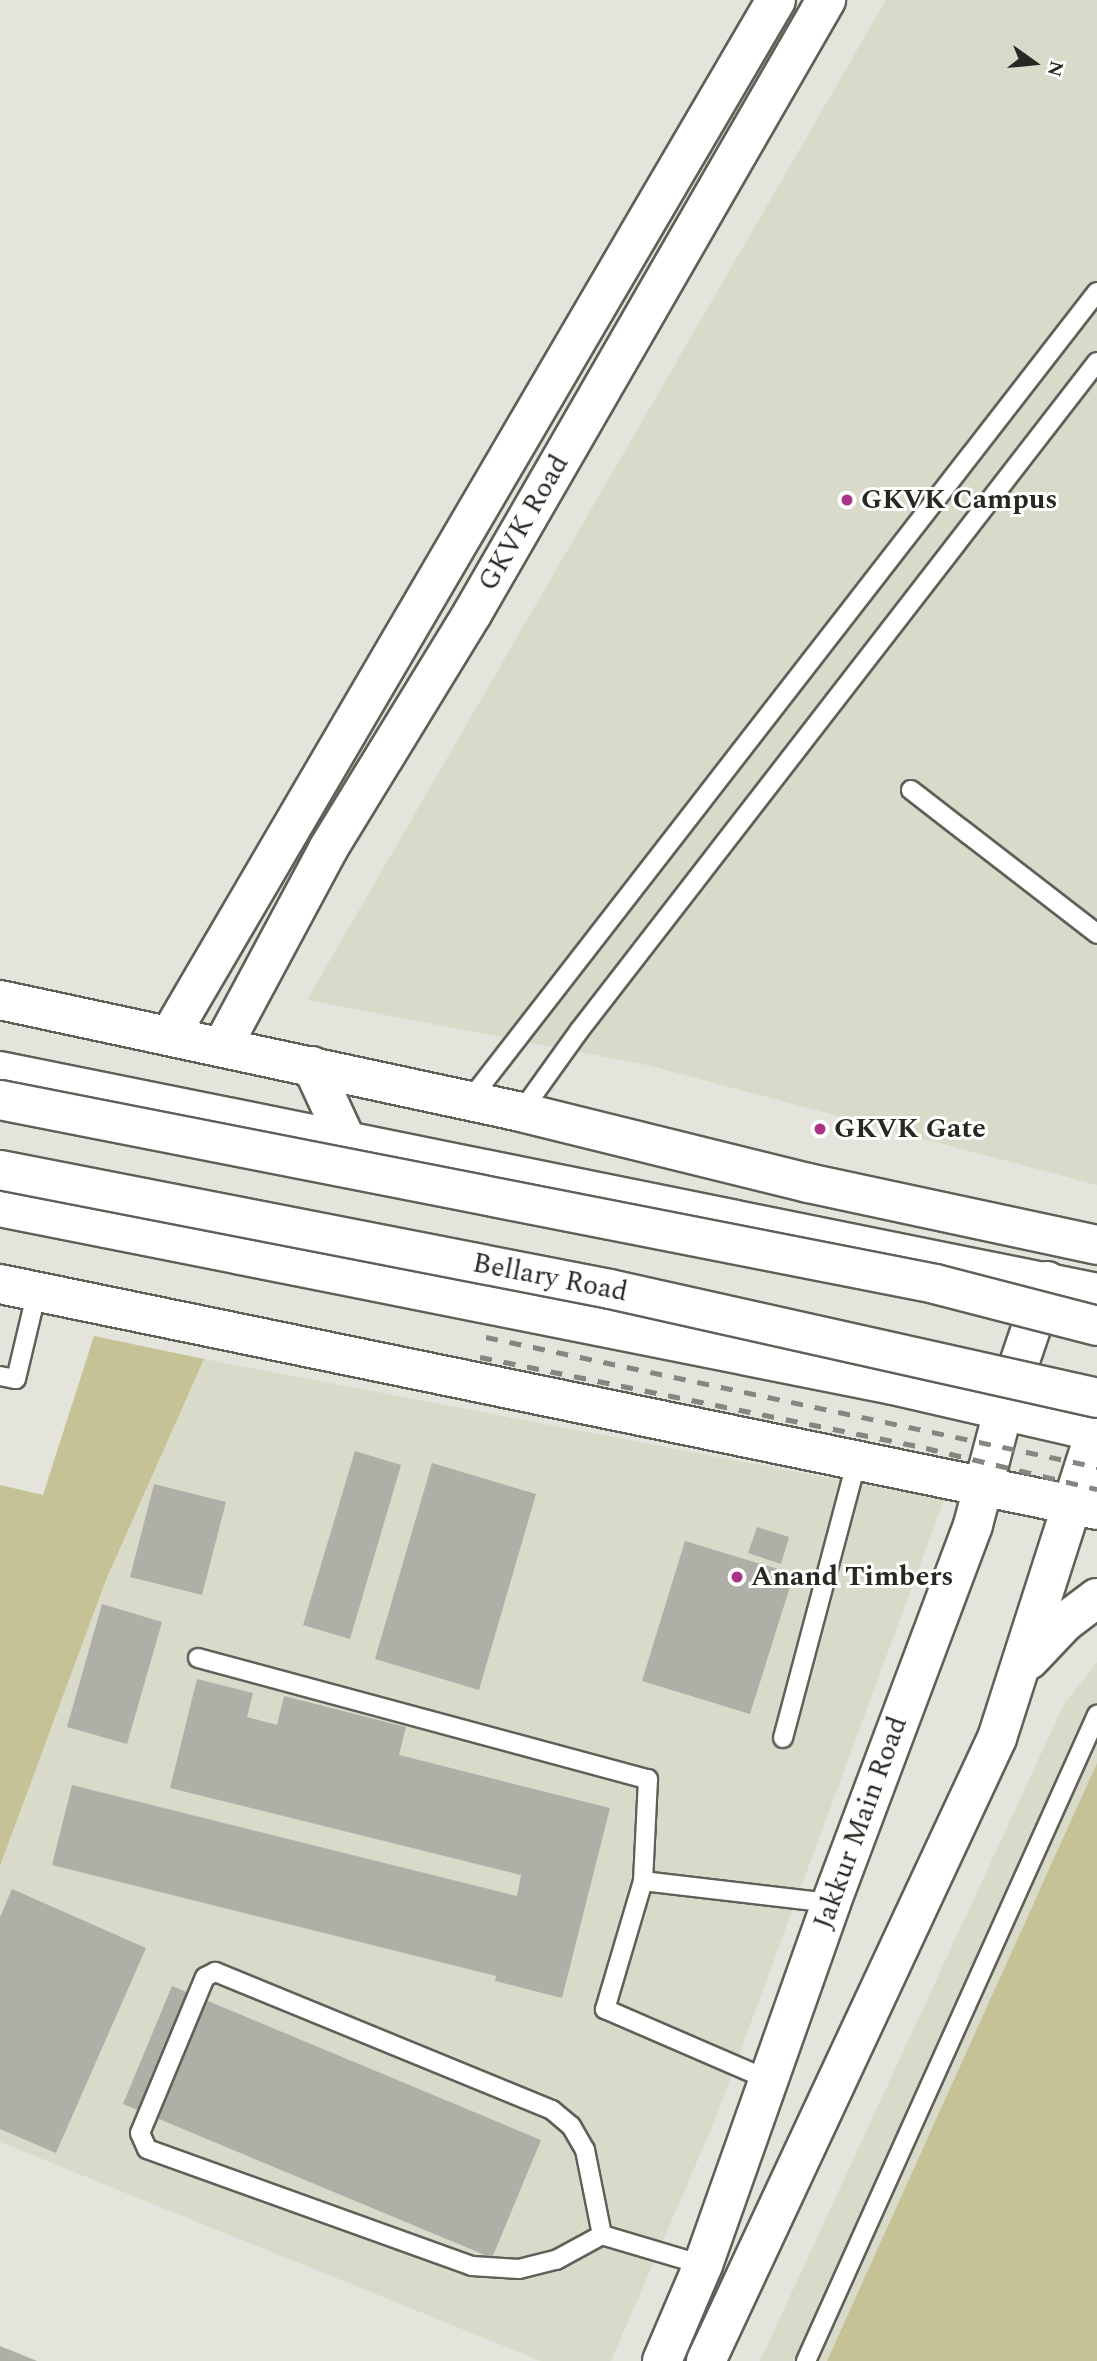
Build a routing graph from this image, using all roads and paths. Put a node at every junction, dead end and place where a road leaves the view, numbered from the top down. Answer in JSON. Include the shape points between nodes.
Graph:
{"nodes":[{"id":1,"x":776,"y":0,"type":"edge"},
{"id":2,"x":826,"y":0,"type":"edge"},
{"id":3,"x":1097,"y":292,"type":"edge"},
{"id":4,"x":1097,"y":362,"type":"edge"},
{"id":5,"x":911,"y":790,"type":"dead end"},
{"id":6,"x":1097,"y":934,"type":"edge"},
{"id":7,"x":0,"y":1000,"type":"edge"},
{"id":8,"x":170,"y":1035,"type":"junction"},
{"id":9,"x":222,"y":1047,"type":"junction"},
{"id":10,"x":312,"y":1066,"type":"junction"},
{"id":11,"x":0,"y":1071,"type":"edge"},
{"id":12,"x":0,"y":1100,"type":"edge"},
{"id":13,"x":469,"y":1101,"type":"junction"},
{"id":14,"x":522,"y":1112,"type":"junction"},
{"id":15,"x":347,"y":1142,"type":"junction"},
{"id":16,"x":0,"y":1170,"type":"edge"},
{"id":17,"x":0,"y":1207,"type":"edge"},
{"id":18,"x":1097,"y":1245,"type":"edge"},
{"id":19,"x":1047,"y":1281,"type":"junction"},
{"id":20,"x":0,"y":1284,"type":"edge"},
{"id":21,"x":37,"y":1291,"type":"junction"},
{"id":22,"x":1097,"y":1293,"type":"edge"},
{"id":23,"x":1097,"y":1326,"type":"edge"},
{"id":24,"x":0,"y":1376,"type":"edge"},
{"id":25,"x":1004,"y":1408,"type":"junction"},
{"id":26,"x":1097,"y":1422,"type":"edge"},
{"id":27,"x":856,"y":1464,"type":"junction"},
{"id":28,"x":984,"y":1484,"type":"junction"},
{"id":29,"x":1086,"y":1507,"type":"edge"},
{"id":30,"x":1097,"y":1598,"type":"edge"},
{"id":31,"x":198,"y":1658,"type":"dead end"},
{"id":32,"x":1020,"y":1670,"type":"junction"},
{"id":33,"x":1097,"y":1715,"type":"edge"},
{"id":34,"x":783,"y":1738,"type":"dead end"},
{"id":35,"x":643,"y":1881,"type":"junction"},
{"id":36,"x":831,"y":1903,"type":"junction"},
{"id":37,"x":769,"y":2080,"type":"junction"},
{"id":38,"x":602,"y":2235,"type":"junction"},
{"id":39,"x":703,"y":2265,"type":"junction"},
{"id":40,"x":662,"y":2361,"type":"edge"},
{"id":41,"x":706,"y":2361,"type":"edge"},
{"id":42,"x":806,"y":2361,"type":"edge"}],
"edges":[{"from":1,"to":8,"type":"main road","name":"GKVK Road"},
{"from":2,"to":9,"type":"main road","name":"GKVK Road","via":[[472,614],[328,849]]},
{"from":3,"to":13,"type":"lane"},
{"from":4,"to":14,"type":"lane","via":[[579,1031]]},
{"from":5,"to":6,"type":"lane"},
{"from":7,"to":8,"type":"main road"},
{"from":8,"to":9,"type":"main road"},
{"from":9,"to":10,"type":"main road"},
{"from":10,"to":13,"type":"main road"},
{"from":10,"to":15,"type":"main road"},
{"from":11,"to":15,"type":"main road"},
{"from":12,"to":23,"type":"main road","bridge":true,"via":[[935,1284]]},
{"from":13,"to":14,"type":"main road"},
{"from":14,"to":18,"type":"main road","via":[[808,1183]]},
{"from":15,"to":19,"type":"main road"},
{"from":16,"to":26,"type":"main road","name":"Bellary Road","bridge":true,"via":[[610,1289]]},
{"from":17,"to":25,"type":"main road","name":"Bellary Road"},
{"from":19,"to":22,"type":"main road"},
{"from":19,"to":25,"type":"main road","name":"Jakkur Main Road"},
{"from":20,"to":21,"type":"main road"},
{"from":21,"to":24,"type":"lane","via":[[16,1379]]},
{"from":21,"to":27,"type":"main road"},
{"from":25,"to":26,"type":"main road","name":"Bellary Road"},
{"from":25,"to":28,"type":"main road","name":"Jakkur Main Road"},
{"from":26,"to":29,"type":"main road"},
{"from":27,"to":28,"type":"main road"},
{"from":27,"to":34,"type":"lane"},
{"from":28,"to":29,"type":"main road"},
{"from":28,"to":36,"type":"main road","name":"Jakkur Main Road"},
{"from":29,"to":32,"type":"main road"},
{"from":30,"to":32,"type":"main road","via":[[1065,1622]]},
{"from":31,"to":35,"type":"lane","via":[[648,1779]]},
{"from":32,"to":41,"type":"main road","via":[[998,1738]]},
{"from":33,"to":42,"type":"lane"},
{"from":35,"to":36,"type":"lane"},
{"from":35,"to":37,"type":"lane","via":[[605,2009]]},
{"from":36,"to":37,"type":"main road","name":"Jakkur Main Road"},
{"from":37,"to":39,"type":"main road","name":"Jakkur Main Road"},
{"from":38,"to":38,"type":"lane","via":[[585,2150],[571,2126],[552,2110],[215,1972],[205,1977],[140,2133],[147,2149],[472,2266],[519,2269],[556,2260]]},
{"from":38,"to":39,"type":"lane"},
{"from":39,"to":40,"type":"main road","name":"Jakkur Main Road"}]}
